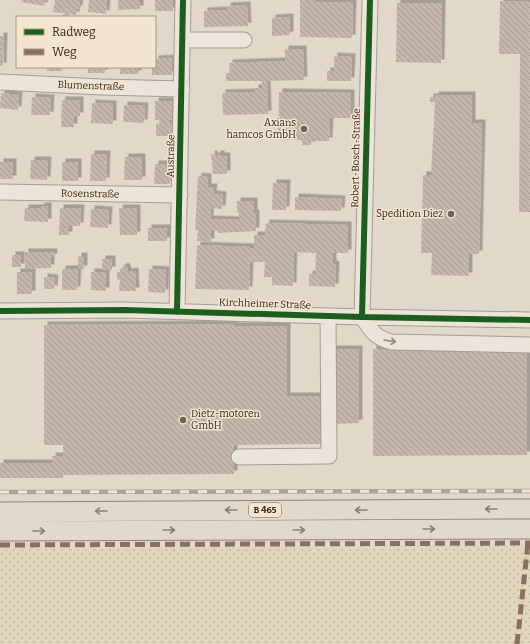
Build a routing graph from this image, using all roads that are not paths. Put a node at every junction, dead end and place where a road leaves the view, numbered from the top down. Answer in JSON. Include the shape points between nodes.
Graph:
{"nodes":[{"id":1,"x":183,"y":0,"type":"edge"},
{"id":2,"x":370,"y":0,"type":"edge"},
{"id":3,"x":183,"y":40,"type":"junction"},
{"id":4,"x":244,"y":40,"type":"dead end"},
{"id":5,"x":0,"y":82,"type":"edge"},
{"id":6,"x":182,"y":89,"type":"junction"},
{"id":7,"x":0,"y":192,"type":"edge"},
{"id":8,"x":180,"y":195,"type":"junction"},
{"id":9,"x":0,"y":311,"type":"edge"},
{"id":10,"x":177,"y":312,"type":"junction"},
{"id":11,"x":328,"y":316,"type":"junction"},
{"id":12,"x":362,"y":317,"type":"junction"},
{"id":13,"x":530,"y":320,"type":"edge"},
{"id":14,"x":530,"y":344,"type":"edge"},
{"id":15,"x":239,"y":457,"type":"dead end"},
{"id":16,"x":530,"y":509,"type":"edge"},
{"id":17,"x":0,"y":512,"type":"edge"},
{"id":18,"x":530,"y":529,"type":"edge"},
{"id":19,"x":0,"y":531,"type":"edge"}],
"edges":[{"from":1,"to":3,"type":"street","name":"Austraße"},
{"from":2,"to":12,"type":"street","name":"Robert-Bosch-Straße"},
{"from":3,"to":4,"type":"street"},
{"from":3,"to":6,"type":"street","name":"Austraße"},
{"from":5,"to":6,"type":"street","name":"Blumenstraße"},
{"from":6,"to":8,"type":"street","name":"Austraße"},
{"from":7,"to":8,"type":"street","name":"Rosenstraße"},
{"from":8,"to":10,"type":"street","name":"Austraße"},
{"from":9,"to":10,"type":"street","name":"Kirchheimer Straße"},
{"from":10,"to":11,"type":"street","name":"Kirchheimer Straße"},
{"from":11,"to":12,"type":"street","name":"Kirchheimer Straße"},
{"from":11,"to":15,"type":"street","via":[[329,456]]},
{"from":12,"to":13,"type":"street","name":"Kirchheimer Straße"},
{"from":12,"to":14,"type":"street","one_way":true,"via":[[374,334],[392,342]]},
{"from":16,"to":17,"type":"main road","number":"B 465","one_way":true},
{"from":19,"to":18,"type":"main road","number":"B 465","one_way":true}]}
